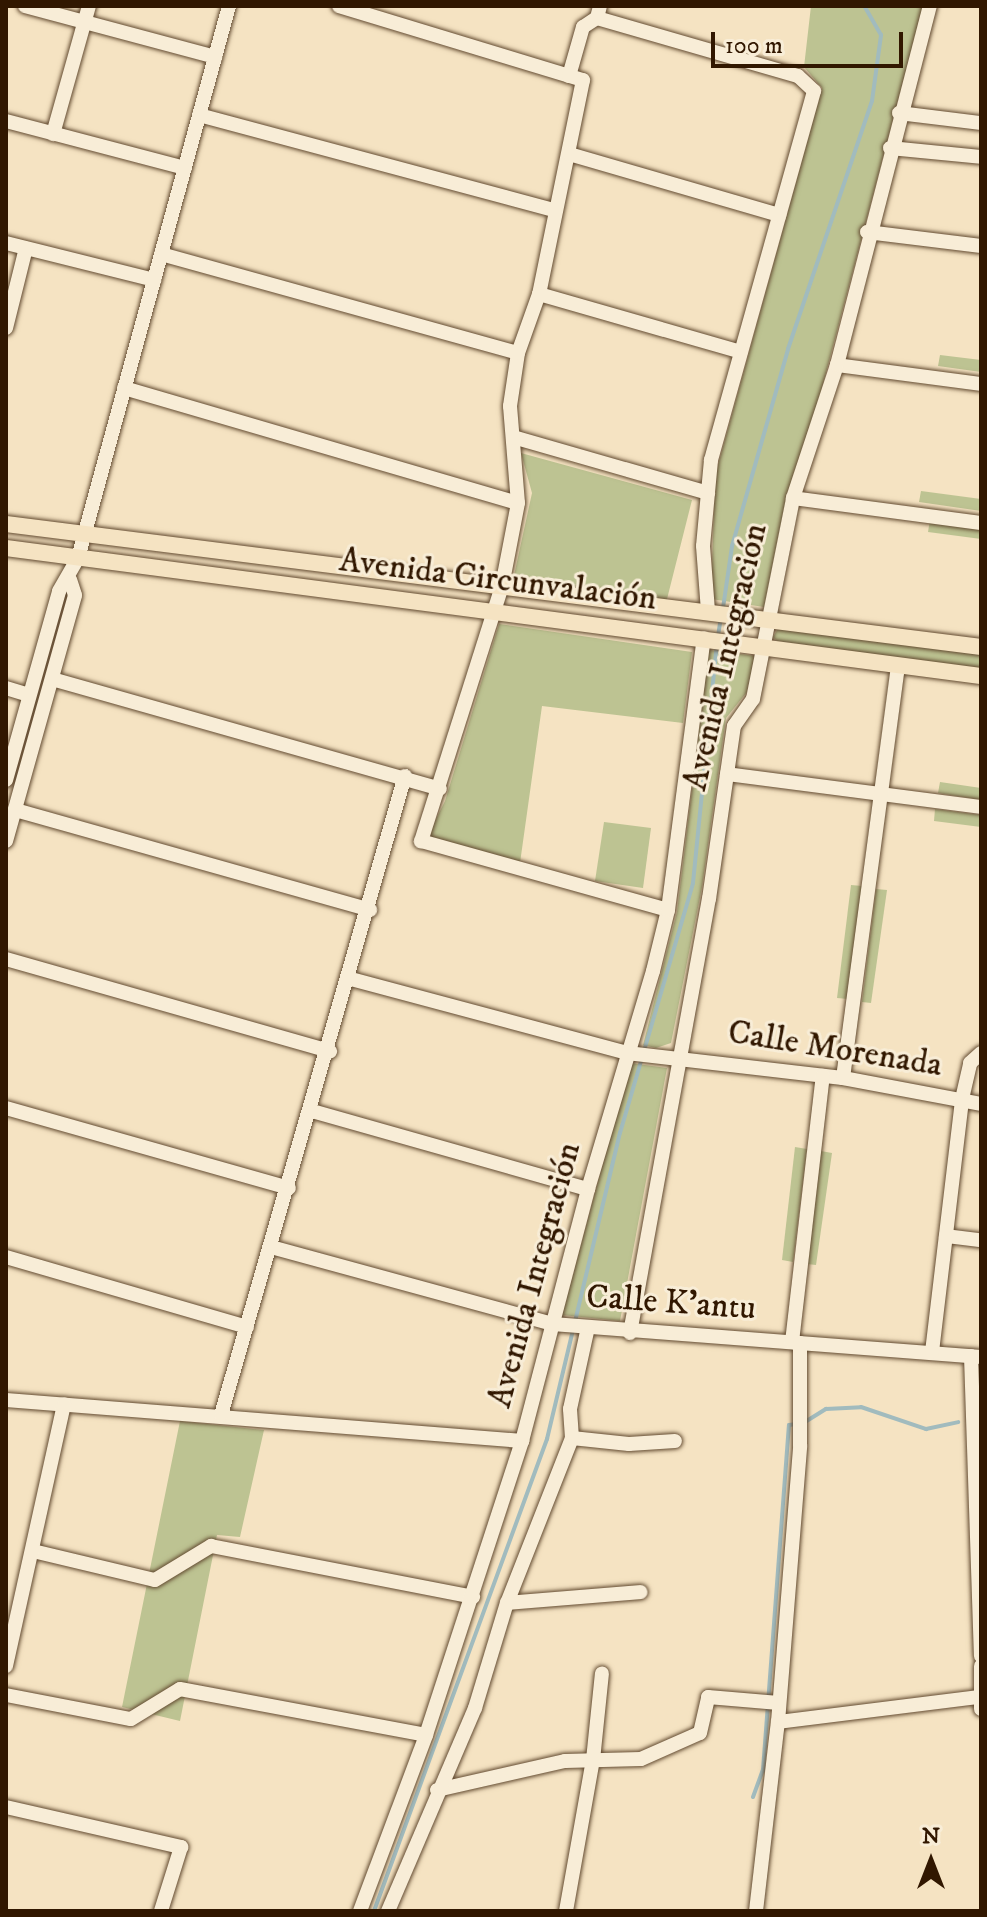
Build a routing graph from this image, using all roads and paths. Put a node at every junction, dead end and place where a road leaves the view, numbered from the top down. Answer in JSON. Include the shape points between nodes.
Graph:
{"nodes":[{"id":1,"x":25,"y":6,"type":"edge"},
{"id":2,"x":89,"y":6,"type":"edge"},
{"id":3,"x":229,"y":6,"type":"edge"},
{"id":4,"x":339,"y":6,"type":"edge"},
{"id":5,"x":930,"y":6,"type":"edge"},
{"id":6,"x":598,"y":12,"type":"edge"},
{"id":7,"x":84,"y":22,"type":"junction"},
{"id":8,"x":215,"y":57,"type":"junction"},
{"id":9,"x":569,"y":76,"type":"junction"},
{"id":10,"x":899,"y":113,"type":"junction"},
{"id":11,"x":199,"y":115,"type":"junction"},
{"id":12,"x":6,"y":121,"type":"edge"},
{"id":13,"x":981,"y":123,"type":"edge"},
{"id":14,"x":53,"y":134,"type":"junction"},
{"id":15,"x":890,"y":148,"type":"junction"},
{"id":16,"x":569,"y":154,"type":"junction"},
{"id":17,"x":981,"y":157,"type":"edge"},
{"id":18,"x":185,"y":168,"type":"junction"},
{"id":19,"x":553,"y":210,"type":"junction"},
{"id":20,"x":779,"y":215,"type":"junction"},
{"id":21,"x":867,"y":232,"type":"junction"},
{"id":22,"x":6,"y":243,"type":"edge"},
{"id":23,"x":981,"y":246,"type":"edge"},
{"id":24,"x":26,"y":248,"type":"junction"},
{"id":25,"x":161,"y":254,"type":"junction"},
{"id":26,"x":154,"y":280,"type":"junction"},
{"id":27,"x":539,"y":294,"type":"junction"},
{"id":28,"x":6,"y":328,"type":"edge"},
{"id":29,"x":741,"y":352,"type":"junction"},
{"id":30,"x":518,"y":353,"type":"junction"},
{"id":31,"x":837,"y":365,"type":"junction"},
{"id":32,"x":981,"y":384,"type":"edge"},
{"id":33,"x":124,"y":388,"type":"junction"},
{"id":34,"x":513,"y":437,"type":"junction"},
{"id":35,"x":708,"y":493,"type":"junction"},
{"id":36,"x":793,"y":498,"type":"junction"},
{"id":37,"x":518,"y":503,"type":"junction"},
{"id":38,"x":981,"y":523,"type":"edge"},
{"id":39,"x":6,"y":524,"type":"edge"},
{"id":40,"x":82,"y":534,"type":"junction"},
{"id":41,"x":6,"y":548,"type":"edge"},
{"id":42,"x":78,"y":558,"type":"junction"},
{"id":43,"x":70,"y":580,"type":"junction"},
{"id":44,"x":502,"y":586,"type":"junction"},
{"id":45,"x":495,"y":609,"type":"junction"},
{"id":46,"x":718,"y":613,"type":"junction"},
{"id":47,"x":768,"y":618,"type":"junction"},
{"id":48,"x":714,"y":639,"type":"junction"},
{"id":49,"x":765,"y":647,"type":"junction"},
{"id":50,"x":981,"y":647,"type":"edge"},
{"id":51,"x":898,"y":666,"type":"junction"},
{"id":52,"x":981,"y":676,"type":"edge"},
{"id":53,"x":52,"y":679,"type":"junction"},
{"id":54,"x":6,"y":688,"type":"edge"},
{"id":55,"x":29,"y":695,"type":"junction"},
{"id":56,"x":727,"y":774,"type":"junction"},
{"id":57,"x":405,"y":776,"type":"junction"},
{"id":58,"x":6,"y":780,"type":"edge"},
{"id":59,"x":440,"y":789,"type":"junction"},
{"id":60,"x":881,"y":794,"type":"junction"},
{"id":61,"x":981,"y":807,"type":"edge"},
{"id":62,"x":15,"y":810,"type":"junction"},
{"id":63,"x":6,"y":841,"type":"edge"},
{"id":64,"x":370,"y":910,"type":"junction"},
{"id":65,"x":668,"y":910,"type":"junction"},
{"id":66,"x":6,"y":959,"type":"edge"},
{"id":67,"x":351,"y":979,"type":"junction"},
{"id":68,"x":330,"y":1051,"type":"junction"},
{"id":69,"x":627,"y":1053,"type":"junction"},
{"id":70,"x":981,"y":1053,"type":"edge"},
{"id":71,"x":679,"y":1056,"type":"junction"},
{"id":72,"x":823,"y":1076,"type":"junction"},
{"id":73,"x":843,"y":1078,"type":"junction"},
{"id":74,"x":962,"y":1099,"type":"junction"},
{"id":75,"x":981,"y":1104,"type":"edge"},
{"id":76,"x":6,"y":1108,"type":"edge"},
{"id":77,"x":312,"y":1111,"type":"junction"},
{"id":78,"x":289,"y":1188,"type":"junction"},
{"id":79,"x":588,"y":1189,"type":"junction"},
{"id":80,"x":946,"y":1236,"type":"junction"},
{"id":81,"x":981,"y":1240,"type":"edge"},
{"id":82,"x":271,"y":1247,"type":"junction"},
{"id":83,"x":6,"y":1257,"type":"edge"},
{"id":84,"x":553,"y":1324,"type":"junction"},
{"id":85,"x":579,"y":1326,"type":"junction"},
{"id":86,"x":247,"y":1327,"type":"junction"},
{"id":87,"x":630,"y":1333,"type":"junction"},
{"id":88,"x":796,"y":1343,"type":"junction"},
{"id":89,"x":932,"y":1352,"type":"junction"},
{"id":90,"x":976,"y":1357,"type":"edge"},
{"id":91,"x":6,"y":1400,"type":"edge"},
{"id":92,"x":64,"y":1404,"type":"junction"},
{"id":93,"x":221,"y":1415,"type":"junction"},
{"id":94,"x":572,"y":1438,"type":"junction"},
{"id":95,"x":522,"y":1441,"type":"junction"},
{"id":96,"x":675,"y":1441,"type":"dead end"},
{"id":97,"x":33,"y":1551,"type":"junction"},
{"id":98,"x":641,"y":1592,"type":"dead end"},
{"id":99,"x":473,"y":1597,"type":"junction"},
{"id":100,"x":507,"y":1603,"type":"junction"},
{"id":101,"x":981,"y":1656,"type":"edge"},
{"id":102,"x":7,"y":1658,"type":"edge"},
{"id":103,"x":981,"y":1666,"type":"edge"},
{"id":104,"x":602,"y":1673,"type":"dead end"},
{"id":105,"x":6,"y":1695,"type":"edge"},
{"id":106,"x":779,"y":1703,"type":"junction"},
{"id":107,"x":980,"y":1703,"type":"edge"},
{"id":108,"x":778,"y":1722,"type":"junction"},
{"id":109,"x":426,"y":1735,"type":"junction"},
{"id":110,"x":593,"y":1760,"type":"junction"},
{"id":111,"x":437,"y":1790,"type":"junction"},
{"id":112,"x":6,"y":1807,"type":"edge"},
{"id":113,"x":161,"y":1911,"type":"edge"},
{"id":114,"x":360,"y":1911,"type":"edge"},
{"id":115,"x":388,"y":1911,"type":"edge"},
{"id":116,"x":566,"y":1911,"type":"edge"},
{"id":117,"x":756,"y":1911,"type":"edge"}],
"edges":[{"from":1,"to":7,"type":"street"},
{"from":2,"to":7,"type":"street"},
{"from":3,"to":8,"type":"street"},
{"from":4,"to":9,"type":"street"},
{"from":5,"to":10,"type":"street","name":"Avenida Integración"},
{"from":6,"to":9,"type":"street","via":[[583,27]]},
{"from":6,"to":20,"type":"street","via":[[798,76],[814,91]]},
{"from":7,"to":8,"type":"street"},
{"from":7,"to":14,"type":"street"},
{"from":8,"to":11,"type":"street"},
{"from":9,"to":16,"type":"street","via":[[583,80]]},
{"from":10,"to":13,"type":"street"},
{"from":10,"to":15,"type":"street","name":"Avenida Integración"},
{"from":11,"to":18,"type":"street"},
{"from":11,"to":19,"type":"street"},
{"from":12,"to":14,"type":"street"},
{"from":14,"to":18,"type":"street"},
{"from":15,"to":17,"type":"street"},
{"from":15,"to":21,"type":"street","name":"Avenida Integración"},
{"from":16,"to":19,"type":"street"},
{"from":16,"to":20,"type":"street"},
{"from":18,"to":25,"type":"street"},
{"from":19,"to":27,"type":"street"},
{"from":20,"to":29,"type":"street"},
{"from":21,"to":23,"type":"street"},
{"from":21,"to":31,"type":"street","name":"Avenida Integración"},
{"from":22,"to":24,"type":"street"},
{"from":24,"to":26,"type":"street"},
{"from":24,"to":28,"type":"street"},
{"from":25,"to":26,"type":"street"},
{"from":25,"to":30,"type":"street"},
{"from":26,"to":33,"type":"street"},
{"from":27,"to":29,"type":"street"},
{"from":27,"to":30,"type":"street"},
{"from":29,"to":35,"type":"street","via":[[711,460]]},
{"from":30,"to":34,"type":"street","via":[[510,406]]},
{"from":31,"to":32,"type":"street"},
{"from":31,"to":36,"type":"street","name":"Avenida Integración"},
{"from":33,"to":37,"type":"street"},
{"from":33,"to":40,"type":"street"},
{"from":34,"to":35,"type":"street"},
{"from":34,"to":37,"type":"street"},
{"from":35,"to":46,"type":"street","via":[[703,546]]},
{"from":36,"to":38,"type":"street"},
{"from":36,"to":47,"type":"street","name":"Avenida Integración"},
{"from":37,"to":44,"type":"street"},
{"from":39,"to":40,"type":"main road","name":"Avenida Circunvalación"},
{"from":40,"to":42,"type":"street"},
{"from":40,"to":44,"type":"main road","name":"Avenida Circunvalación"},
{"from":41,"to":42,"type":"main road","name":"Avenida Circunvalación"},
{"from":42,"to":43,"type":"street"},
{"from":42,"to":45,"type":"main road","name":"Avenida Circunvalación"},
{"from":43,"to":53,"type":"street","via":[[75,595]]},
{"from":43,"to":55,"type":"street","via":[[59,591]]},
{"from":44,"to":45,"type":"street"},
{"from":44,"to":46,"type":"main road","name":"Avenida Circunvalación"},
{"from":45,"to":48,"type":"main road","name":"Avenida Circunvalación"},
{"from":45,"to":59,"type":"street"},
{"from":46,"to":47,"type":"main road","name":"Avenida Circunvalación"},
{"from":47,"to":49,"type":"street","name":"Avenida Integración"},
{"from":47,"to":50,"type":"main road","name":"Avenida Circunvalación"},
{"from":48,"to":49,"type":"main road","name":"Avenida Circunvalación"},
{"from":48,"to":65,"type":"street","name":"Avenida Integración"},
{"from":49,"to":51,"type":"main road","name":"Avenida Circunvalación"},
{"from":49,"to":56,"type":"street","name":"Avenida Integración","via":[[753,699],[734,726]]},
{"from":51,"to":52,"type":"main road","name":"Avenida Circunvalación"},
{"from":51,"to":60,"type":"street"},
{"from":53,"to":57,"type":"street"},
{"from":53,"to":62,"type":"street"},
{"from":54,"to":55,"type":"street"},
{"from":55,"to":58,"type":"street"},
{"from":56,"to":60,"type":"street"},
{"from":56,"to":71,"type":"street","name":"Avenida Integración"},
{"from":57,"to":59,"type":"street"},
{"from":57,"to":64,"type":"street"},
{"from":59,"to":65,"type":"street","via":[[421,841]]},
{"from":60,"to":61,"type":"street"},
{"from":60,"to":73,"type":"street"},
{"from":62,"to":63,"type":"street"},
{"from":62,"to":64,"type":"street"},
{"from":64,"to":67,"type":"street"},
{"from":65,"to":69,"type":"street","name":"Avenida Integración"},
{"from":66,"to":68,"type":"street"},
{"from":67,"to":68,"type":"street"},
{"from":67,"to":69,"type":"street","name":"Calle Morenada"},
{"from":68,"to":77,"type":"street"},
{"from":69,"to":71,"type":"street","name":"Calle Morenada"},
{"from":69,"to":79,"type":"street","name":"Avenida Integración"},
{"from":70,"to":74,"type":"street","via":[[970,1063]]},
{"from":71,"to":72,"type":"street","name":"Calle Morenada"},
{"from":71,"to":87,"type":"street","name":"Avenida Integración"},
{"from":72,"to":73,"type":"street","name":"Calle Morenada"},
{"from":72,"to":88,"type":"street"},
{"from":73,"to":74,"type":"street","name":"Calle Morenada"},
{"from":74,"to":75,"type":"street","name":"Calle Morenada"},
{"from":74,"to":80,"type":"street"},
{"from":76,"to":78,"type":"street"},
{"from":77,"to":78,"type":"street"},
{"from":77,"to":79,"type":"street"},
{"from":78,"to":82,"type":"street"},
{"from":79,"to":84,"type":"street","name":"Avenida Integración"},
{"from":80,"to":81,"type":"street"},
{"from":80,"to":89,"type":"street"},
{"from":82,"to":84,"type":"street","name":"Calle K'antu"},
{"from":82,"to":86,"type":"street"},
{"from":83,"to":86,"type":"street"},
{"from":84,"to":85,"type":"street","name":"Calle K'antu"},
{"from":84,"to":95,"type":"street","name":"Avenida Integración"},
{"from":85,"to":87,"type":"street","name":"Calle K'antu"},
{"from":85,"to":94,"type":"street","name":"Avenida Integración"},
{"from":86,"to":93,"type":"street"},
{"from":87,"to":88,"type":"street","name":"Calle K'antu"},
{"from":88,"to":89,"type":"street","name":"Calle K'antu"},
{"from":88,"to":106,"type":"street","via":[[800,1446]]},
{"from":89,"to":90,"type":"street","name":"Calle K'antu"},
{"from":90,"to":101,"type":"street"},
{"from":91,"to":92,"type":"street"},
{"from":92,"to":93,"type":"street"},
{"from":92,"to":97,"type":"street"},
{"from":93,"to":95,"type":"street"},
{"from":94,"to":96,"type":"street","via":[[629,1444]]},
{"from":94,"to":100,"type":"street","name":"Avenida Integración"},
{"from":95,"to":99,"type":"street","name":"Avenida Integración"},
{"from":97,"to":99,"type":"street","via":[[155,1580],[211,1546]]},
{"from":97,"to":102,"type":"street"},
{"from":98,"to":100,"type":"street"},
{"from":99,"to":109,"type":"street","name":"Avenida Integración"},
{"from":100,"to":111,"type":"street","name":"Avenida Integración","via":[[475,1708]]},
{"from":103,"to":107,"type":"street"},
{"from":104,"to":110,"type":"street"},
{"from":105,"to":109,"type":"street","via":[[131,1719],[180,1689]]},
{"from":106,"to":108,"type":"street"},
{"from":106,"to":110,"type":"street","via":[[708,1697],[700,1733],[641,1759]]},
{"from":107,"to":108,"type":"street"},
{"from":108,"to":117,"type":"street"},
{"from":109,"to":114,"type":"street","name":"Avenida Integración"},
{"from":110,"to":111,"type":"street","via":[[565,1761]]},
{"from":110,"to":116,"type":"street"},
{"from":111,"to":115,"type":"street","name":"Avenida Integración"},
{"from":112,"to":113,"type":"street","via":[[181,1847]]}]}
